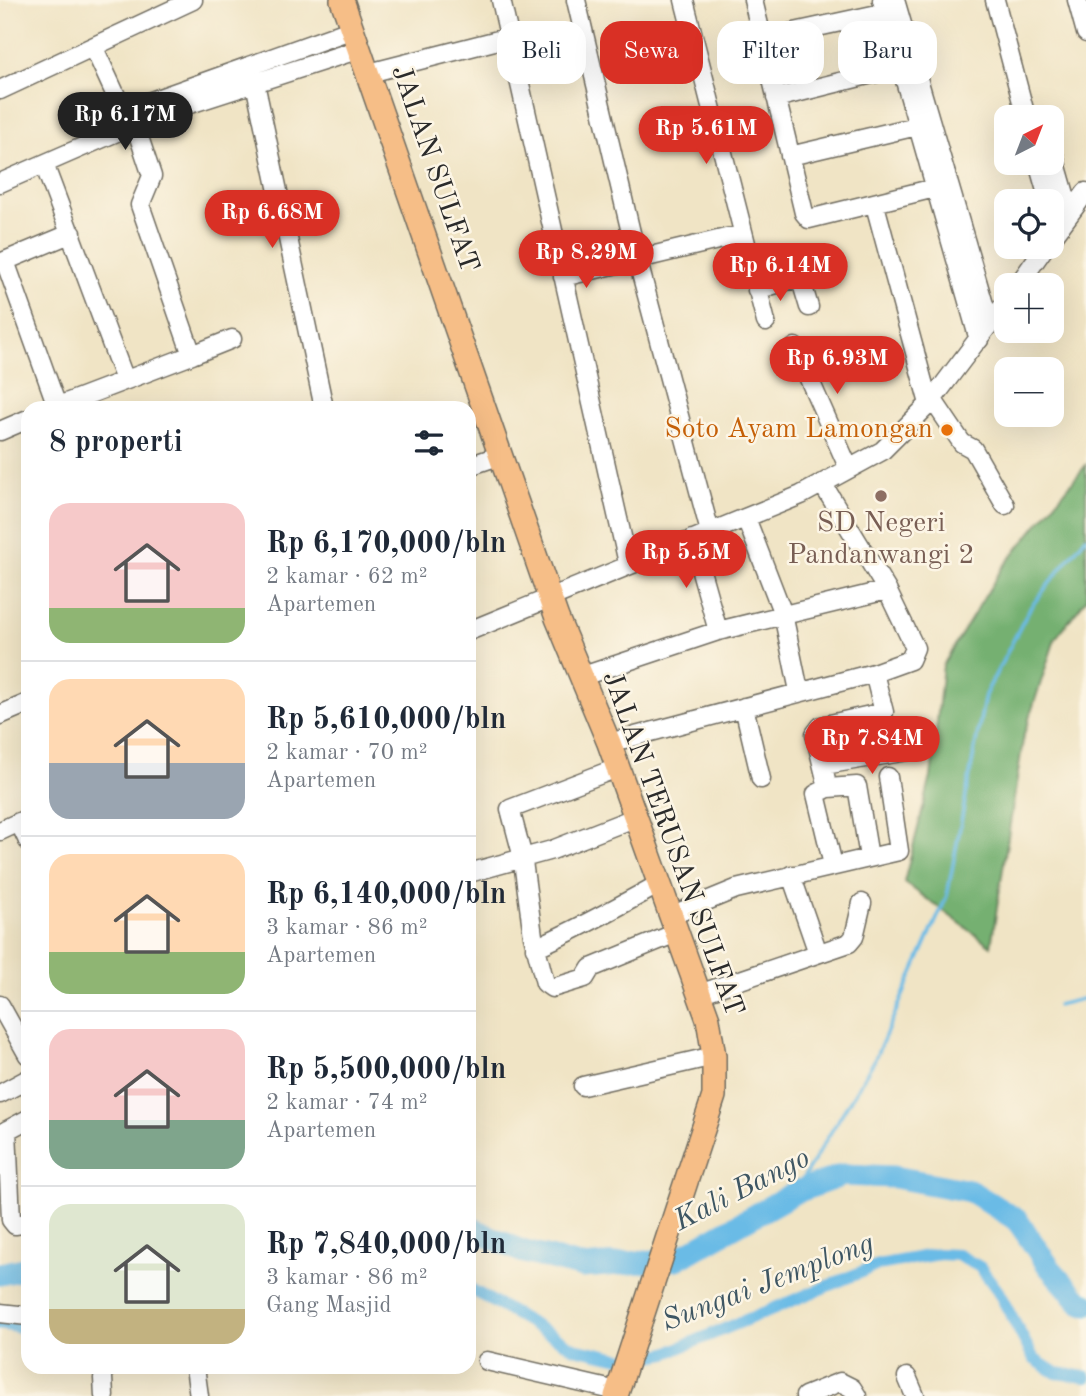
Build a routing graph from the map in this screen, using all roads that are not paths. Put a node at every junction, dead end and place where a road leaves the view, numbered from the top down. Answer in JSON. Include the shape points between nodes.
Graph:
{"nodes":[{"id":1,"x":193,"y":0,"type":"edge"},
{"id":2,"x":342,"y":0,"type":"edge"},
{"id":3,"x":501,"y":0,"type":"edge"},
{"id":4,"x":576,"y":0,"type":"edge"},
{"id":5,"x":684,"y":0,"type":"edge"},
{"id":6,"x":753,"y":0,"type":"edge"},
{"id":7,"x":995,"y":0,"type":"edge"},
{"id":8,"x":1077,"y":0,"type":"edge"},
{"id":9,"x":890,"y":5,"type":"edge"},
{"id":10,"x":506,"y":21,"type":"edge"},
{"id":11,"x":758,"y":21,"type":"edge"},
{"id":12,"x":824,"y":23,"type":"edge"},
{"id":13,"x":1086,"y":33,"type":"edge"},
{"id":14,"x":357,"y":39,"type":"junction"},
{"id":15,"x":497,"y":40,"type":"edge"},
{"id":16,"x":94,"y":48,"type":"junction"},
{"id":17,"x":297,"y":50,"type":"junction"},
{"id":18,"x":304,"y":68,"type":"junction"},
{"id":19,"x":369,"y":73,"type":"junction"},
{"id":20,"x":208,"y":80,"type":"junction"},
{"id":21,"x":838,"y":82,"type":"edge"},
{"id":22,"x":255,"y":83,"type":"junction"},
{"id":23,"x":521,"y":84,"type":"edge"},
{"id":24,"x":773,"y":84,"type":"edge"},
{"id":25,"x":905,"y":84,"type":"edge"},
{"id":26,"x":0,"y":90,"type":"edge"},
{"id":27,"x":214,"y":97,"type":"junction"},
{"id":28,"x":776,"y":98,"type":"junction"},
{"id":29,"x":1023,"y":105,"type":"edge"},
{"id":30,"x":127,"y":118,"type":"junction"},
{"id":31,"x":917,"y":126,"type":"junction"},
{"id":32,"x":790,"y":156,"type":"junction"},
{"id":33,"x":44,"y":164,"type":"junction"},
{"id":34,"x":1064,"y":171,"type":"edge"},
{"id":35,"x":0,"y":183,"type":"edge"},
{"id":36,"x":941,"y":187,"type":"junction"},
{"id":37,"x":1081,"y":201,"type":"edge"},
{"id":38,"x":875,"y":205,"type":"junction"},
{"id":39,"x":1064,"y":222,"type":"edge"},
{"id":40,"x":72,"y":233,"type":"junction"},
{"id":41,"x":743,"y":234,"type":"junction"},
{"id":42,"x":637,"y":258,"type":"junction"},
{"id":43,"x":2,"y":262,"type":"edge"},
{"id":44,"x":564,"y":277,"type":"junction"},
{"id":45,"x":757,"y":290,"type":"junction"},
{"id":46,"x":808,"y":307,"type":"dead end"},
{"id":47,"x":994,"y":319,"type":"edge"},
{"id":48,"x":766,"y":322,"type":"dead end"},
{"id":49,"x":990,"y":325,"type":"junction"},
{"id":50,"x":232,"y":339,"type":"dead end"},
{"id":51,"x":979,"y":340,"type":"junction"},
{"id":52,"x":794,"y":347,"type":"dead end"},
{"id":53,"x":192,"y":355,"type":"junction"},
{"id":54,"x":125,"y":380,"type":"junction"},
{"id":55,"x":53,"y":401,"type":"edge"},
{"id":56,"x":71,"y":401,"type":"edge"},
{"id":57,"x":323,"y":401,"type":"edge"},
{"id":58,"x":931,"y":402,"type":"junction"},
{"id":59,"x":21,"y":422,"type":"edge"},
{"id":60,"x":0,"y":431,"type":"edge"},
{"id":61,"x":501,"y":455,"type":"junction"},
{"id":62,"x":476,"y":464,"type":"edge"},
{"id":63,"x":849,"y":469,"type":"junction"},
{"id":64,"x":822,"y":483,"type":"junction"},
{"id":65,"x":1005,"y":505,"type":"dead end"},
{"id":66,"x":746,"y":518,"type":"junction"},
{"id":67,"x":710,"y":532,"type":"junction"},
{"id":68,"x":692,"y":540,"type":"junction"},
{"id":69,"x":628,"y":563,"type":"junction"},
{"id":70,"x":887,"y":590,"type":"junction"},
{"id":71,"x":550,"y":596,"type":"junction"},
{"id":72,"x":783,"y":614,"type":"junction"},
{"id":73,"x":476,"y":628,"type":"edge"},
{"id":74,"x":718,"y":631,"type":"junction"},
{"id":75,"x":874,"y":673,"type":"junction"},
{"id":76,"x":580,"y":677,"type":"junction"},
{"id":77,"x":799,"y":691,"type":"junction"},
{"id":78,"x":21,"y":706,"type":"edge"},
{"id":79,"x":744,"y":707,"type":"junction"},
{"id":80,"x":0,"y":715,"type":"edge"},
{"id":81,"x":609,"y":743,"type":"junction"},
{"id":82,"x":914,"y":750,"type":"dead end"},
{"id":83,"x":824,"y":765,"type":"junction"},
{"id":84,"x":617,"y":768,"type":"junction"},
{"id":85,"x":888,"y":778,"type":"dead end"},
{"id":86,"x":761,"y":779,"type":"dead end"},
{"id":87,"x":828,"y":788,"type":"junction"},
{"id":88,"x":634,"y":818,"type":"junction"},
{"id":89,"x":21,"y":821,"type":"edge"},
{"id":90,"x":0,"y":831,"type":"edge"},
{"id":91,"x":869,"y":856,"type":"junction"},
{"id":92,"x":522,"y":859,"type":"junction"},
{"id":93,"x":834,"y":865,"type":"junction"},
{"id":94,"x":476,"y":871,"type":"edge"},
{"id":95,"x":791,"y":875,"type":"junction"},
{"id":96,"x":659,"y":884,"type":"junction"},
{"id":97,"x":862,"y":903,"type":"dead end"},
{"id":98,"x":673,"y":925,"type":"junction"},
{"id":99,"x":535,"y":948,"type":"junction"},
{"id":100,"x":818,"y":953,"type":"junction"},
{"id":101,"x":699,"y":994,"type":"junction"},
{"id":102,"x":0,"y":1005,"type":"edge"},
{"id":103,"x":21,"y":1038,"type":"edge"},
{"id":104,"x":714,"y":1056,"type":"junction"},
{"id":105,"x":21,"y":1083,"type":"edge"},
{"id":106,"x":583,"y":1086,"type":"dead end"},
{"id":107,"x":0,"y":1094,"type":"edge"},
{"id":108,"x":21,"y":1123,"type":"edge"},
{"id":109,"x":3,"y":1132,"type":"edge"},
{"id":110,"x":21,"y":1224,"type":"edge"},
{"id":111,"x":0,"y":1313,"type":"edge"},
{"id":112,"x":21,"y":1315,"type":"edge"},
{"id":113,"x":487,"y":1361,"type":"dead end"},
{"id":114,"x":907,"y":1377,"type":"dead end"},
{"id":115,"x":619,"y":1388,"type":"edge"},
{"id":116,"x":805,"y":1396,"type":"edge"},
{"id":117,"x":857,"y":1396,"type":"edge"},
{"id":118,"x":915,"y":1396,"type":"edge"}],
"edges":[{"from":1,"to":16,"type":"street"},
{"from":2,"to":14,"type":"main road","name":"JALAN SULFAT"},
{"from":3,"to":10,"type":"street"},
{"from":4,"to":42,"type":"street"},
{"from":5,"to":41,"type":"street"},
{"from":6,"to":11,"type":"street"},
{"from":7,"to":29,"type":"street"},
{"from":8,"to":13,"type":"street"},
{"from":9,"to":12,"type":"street"},
{"from":9,"to":36,"type":"street"},
{"from":14,"to":17,"type":"street"},
{"from":14,"to":18,"type":"street"},
{"from":14,"to":19,"type":"main road","name":"JALAN SULFAT"},
{"from":15,"to":19,"type":"street"},
{"from":16,"to":26,"type":"street"},
{"from":16,"to":30,"type":"street"},
{"from":17,"to":18,"type":"street"},
{"from":17,"to":20,"type":"street"},
{"from":18,"to":22,"type":"street"},
{"from":19,"to":61,"type":"main road","name":"JALAN SULFAT"},
{"from":20,"to":27,"type":"street"},
{"from":20,"to":30,"type":"street"},
{"from":21,"to":28,"type":"street"},
{"from":22,"to":27,"type":"street"},
{"from":22,"to":57,"type":"street"},
{"from":23,"to":44,"type":"street"},
{"from":24,"to":28,"type":"street"},
{"from":25,"to":31,"type":"street"},
{"from":27,"to":30,"type":"street"},
{"from":28,"to":32,"type":"street"},
{"from":30,"to":33,"type":"street"},
{"from":30,"to":53,"type":"street","via":[[152,176],[140,205]]},
{"from":31,"to":32,"type":"street"},
{"from":31,"to":36,"type":"street"},
{"from":32,"to":38,"type":"street","via":[[809,219]]},
{"from":33,"to":35,"type":"street"},
{"from":33,"to":40,"type":"street"},
{"from":34,"to":37,"type":"street"},
{"from":36,"to":38,"type":"street"},
{"from":36,"to":49,"type":"street"},
{"from":36,"to":51,"type":"street"},
{"from":37,"to":39,"type":"street"},
{"from":38,"to":58,"type":"street"},
{"from":40,"to":43,"type":"street"},
{"from":40,"to":54,"type":"street"},
{"from":41,"to":42,"type":"street"},
{"from":41,"to":45,"type":"street"},
{"from":42,"to":44,"type":"street"},
{"from":42,"to":67,"type":"street"},
{"from":43,"to":55,"type":"street"},
{"from":44,"to":69,"type":"street"},
{"from":45,"to":46,"type":"street","via":[[798,270]]},
{"from":45,"to":48,"type":"street"},
{"from":47,"to":49,"type":"street"},
{"from":49,"to":51,"type":"street"},
{"from":50,"to":53,"type":"street"},
{"from":51,"to":58,"type":"street"},
{"from":52,"to":63,"type":"street"},
{"from":53,"to":54,"type":"street"},
{"from":54,"to":56,"type":"street"},
{"from":58,"to":63,"type":"street","via":[[894,442]]},
{"from":58,"to":65,"type":"street","via":[[962,443],[973,449]]},
{"from":59,"to":60,"type":"street"},
{"from":61,"to":62,"type":"street"},
{"from":61,"to":71,"type":"main road","name":"JALAN SULFAT"},
{"from":63,"to":64,"type":"street"},
{"from":64,"to":66,"type":"street"},
{"from":64,"to":70,"type":"street"},
{"from":66,"to":67,"type":"street"},
{"from":66,"to":72,"type":"street"},
{"from":67,"to":68,"type":"street"},
{"from":68,"to":69,"type":"street"},
{"from":68,"to":74,"type":"street"},
{"from":69,"to":71,"type":"street"},
{"from":70,"to":72,"type":"street"},
{"from":70,"to":75,"type":"street","via":[[915,648],[911,660]]},
{"from":71,"to":73,"type":"street"},
{"from":71,"to":76,"type":"main road","name":"JALAN TERUSAN SULFAT"},
{"from":72,"to":74,"type":"street"},
{"from":72,"to":77,"type":"street"},
{"from":74,"to":76,"type":"street"},
{"from":75,"to":77,"type":"street"},
{"from":75,"to":83,"type":"street","via":[[884,712],[819,727],[815,734]]},
{"from":76,"to":81,"type":"main road","name":"JALAN TERUSAN SULFAT"},
{"from":77,"to":79,"type":"street"},
{"from":78,"to":80,"type":"street"},
{"from":79,"to":81,"type":"street"},
{"from":79,"to":86,"type":"street"},
{"from":81,"to":84,"type":"main road","name":"JALAN TERUSAN SULFAT"},
{"from":82,"to":83,"type":"street"},
{"from":83,"to":87,"type":"street"},
{"from":84,"to":88,"type":"main road","name":"JALAN TERUSAN SULFAT"},
{"from":84,"to":92,"type":"street","via":[[512,806]]},
{"from":85,"to":91,"type":"street","via":[[900,848],[896,853]]},
{"from":87,"to":91,"type":"street","via":[[858,786]]},
{"from":87,"to":93,"type":"street","via":[[816,794]]},
{"from":88,"to":92,"type":"street"},
{"from":88,"to":96,"type":"main road","name":"JALAN TERUSAN SULFAT"},
{"from":89,"to":90,"type":"street"},
{"from":91,"to":93,"type":"street"},
{"from":92,"to":94,"type":"street"},
{"from":92,"to":99,"type":"street"},
{"from":93,"to":95,"type":"street"},
{"from":95,"to":98,"type":"street","via":[[736,889]]},
{"from":95,"to":100,"type":"street"},
{"from":96,"to":98,"type":"main road","name":"JALAN TERUSAN SULFAT"},
{"from":96,"to":99,"type":"street"},
{"from":97,"to":100,"type":"street","via":[[852,940]]},
{"from":98,"to":99,"type":"street","via":[[591,968],[584,978],[552,988],[545,983]]},
{"from":98,"to":101,"type":"main road","name":"JALAN TERUSAN SULFAT"},
{"from":100,"to":101,"type":"street"},
{"from":101,"to":104,"type":"main road","name":"JALAN TERUSAN SULFAT"},
{"from":102,"to":103,"type":"street"},
{"from":104,"to":106,"type":"street"},
{"from":104,"to":115,"type":"main road","name":"JALAN TERUSAN SULFAT","via":[[714,1097]]},
{"from":105,"to":107,"type":"street"},
{"from":108,"to":109,"type":"street"},
{"from":109,"to":110,"type":"street","via":[[11,1220]]},
{"from":111,"to":112,"type":"street"},
{"from":113,"to":115,"type":"street"},
{"from":114,"to":118,"type":"street"},
{"from":116,"to":117,"type":"street","via":[[840,1382]]}]}
